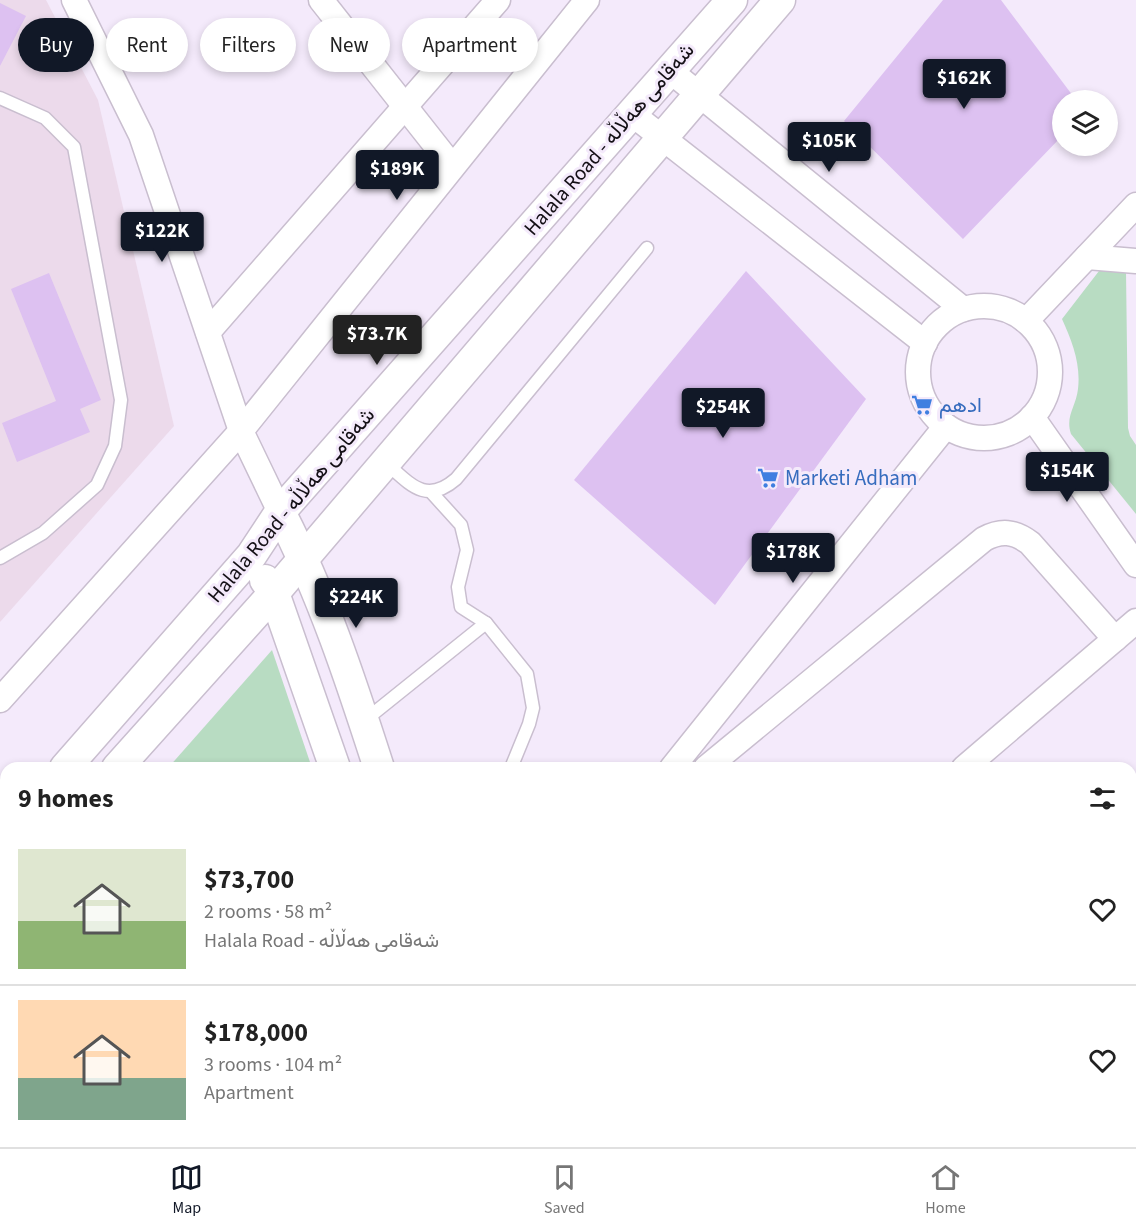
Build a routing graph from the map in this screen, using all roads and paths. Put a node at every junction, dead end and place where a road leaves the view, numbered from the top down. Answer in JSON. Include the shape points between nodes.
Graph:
{"nodes":[{"id":1,"x":74,"y":0,"type":"edge"},
{"id":2,"x":321,"y":0,"type":"edge"},
{"id":3,"x":498,"y":0,"type":"edge"},
{"id":4,"x":732,"y":0,"type":"edge"},
{"id":5,"x":780,"y":0,"type":"edge"},
{"id":6,"x":580,"y":2,"type":"edge"},
{"id":7,"x":669,"y":70,"type":"junction"},
{"id":8,"x":699,"y":95,"type":"junction"},
{"id":9,"x":0,"y":98,"type":"edge"},
{"id":10,"x":406,"y":107,"type":"junction"},
{"id":11,"x":632,"y":114,"type":"junction"},
{"id":12,"x":663,"y":138,"type":"junction"},
{"id":13,"x":452,"y":166,"type":"junction"},
{"id":14,"x":1136,"y":205,"type":"edge"},
{"id":15,"x":647,"y":248,"type":"dead end"},
{"id":16,"x":1087,"y":257,"type":"junction"},
{"id":17,"x":1136,"y":261,"type":"edge"},
{"id":18,"x":963,"y":309,"type":"junction"},
{"id":19,"x":1026,"y":321,"type":"junction"},
{"id":20,"x":208,"y":332,"type":"junction"},
{"id":21,"x":925,"y":343,"type":"junction"},
{"id":22,"x":1032,"y":417,"type":"junction"},
{"id":23,"x":946,"y":426,"type":"junction"},
{"id":24,"x":241,"y":430,"type":"junction"},
{"id":25,"x":385,"y":462,"type":"junction"},
{"id":26,"x":432,"y":493,"type":"junction"},
{"id":27,"x":280,"y":512,"type":"junction"},
{"id":28,"x":251,"y":556,"type":"junction"},
{"id":29,"x":303,"y":557,"type":"junction"},
{"id":30,"x":0,"y":558,"type":"edge"},
{"id":31,"x":1136,"y":565,"type":"edge"},
{"id":32,"x":273,"y":593,"type":"junction"},
{"id":33,"x":1136,"y":621,"type":"edge"},
{"id":34,"x":486,"y":623,"type":"junction"},
{"id":35,"x":1115,"y":639,"type":"junction"},
{"id":36,"x":3,"y":689,"type":"edge"},
{"id":37,"x":364,"y":721,"type":"junction"},
{"id":38,"x":70,"y":762,"type":"edge"},
{"id":39,"x":122,"y":762,"type":"edge"},
{"id":40,"x":333,"y":762,"type":"edge"},
{"id":41,"x":376,"y":762,"type":"edge"},
{"id":42,"x":513,"y":762,"type":"edge"},
{"id":43,"x":677,"y":762,"type":"edge"},
{"id":44,"x":713,"y":762,"type":"edge"},
{"id":45,"x":971,"y":762,"type":"edge"}],
"edges":[{"from":1,"to":20,"type":"street","via":[[141,135]]},
{"from":2,"to":10,"type":"street"},
{"from":3,"to":10,"type":"street"},
{"from":4,"to":7,"type":"street","name":"Halala Road - شەقامی هەڵاڵە"},
{"from":5,"to":8,"type":"street","name":"Halala Road - شەقامی هەڵاڵە"},
{"from":6,"to":13,"type":"street"},
{"from":7,"to":8,"type":"street"},
{"from":7,"to":11,"type":"street","name":"Halala Road - شەقامی هەڵاڵە"},
{"from":8,"to":12,"type":"street","name":"Halala Road - شەقامی هەڵاڵە"},
{"from":8,"to":18,"type":"street"},
{"from":9,"to":30,"type":"lane","via":[[45,118],[74,147],[121,400],[115,446],[98,485],[43,533]]},
{"from":10,"to":13,"type":"street"},
{"from":10,"to":20,"type":"street"},
{"from":11,"to":12,"type":"street"},
{"from":11,"to":27,"type":"street","name":"Halala Road - شەقامی هەڵاڵە"},
{"from":12,"to":21,"type":"street"},
{"from":12,"to":25,"type":"street","name":"Halala Road - شەقامی هەڵاڵە"},
{"from":13,"to":24,"type":"street"},
{"from":14,"to":16,"type":"street"},
{"from":15,"to":26,"type":"lane","via":[[456,479],[445,489]]},
{"from":16,"to":17,"type":"street"},
{"from":16,"to":19,"type":"street"},
{"from":18,"to":19,"type":"street","via":[[996,307]]},
{"from":18,"to":21,"type":"street","via":[[947,317]]},
{"from":19,"to":22,"type":"street","via":[[1040,337],[1048,356],[1050,378],[1044,399]]},
{"from":20,"to":24,"type":"street"},
{"from":21,"to":23,"type":"street","via":[[919,361],[923,398]]},
{"from":22,"to":23,"type":"street","via":[[1018,429],[981,438]]},
{"from":22,"to":31,"type":"street"},
{"from":23,"to":43,"type":"street"},
{"from":24,"to":27,"type":"street"},
{"from":24,"to":36,"type":"street"},
{"from":25,"to":26,"type":"lane","via":[[410,485]]},
{"from":25,"to":29,"type":"street","name":"Halala Road - شەقامی هەڵاڵە"},
{"from":26,"to":34,"type":"lane","via":[[461,525],[467,550],[458,587],[461,607]]},
{"from":27,"to":28,"type":"street","name":"Halala Road - شەقامی هەڵاڵە"},
{"from":27,"to":29,"type":"street"},
{"from":28,"to":32,"type":"street"},
{"from":28,"to":38,"type":"street","name":"Halala Road - شەقامی هەڵاڵە"},
{"from":29,"to":32,"type":"street","name":"Halala Road - شەقامی هەڵاڵە"},
{"from":29,"to":37,"type":"street"},
{"from":32,"to":39,"type":"street","name":"Halala Road - شەقامی هەڵاڵە"},
{"from":32,"to":40,"type":"street"},
{"from":33,"to":35,"type":"street"},
{"from":34,"to":37,"type":"lane"},
{"from":34,"to":42,"type":"lane","via":[[527,674],[533,708]]},
{"from":35,"to":44,"type":"street","via":[[1030,543],[1008,532],[994,534]]},
{"from":35,"to":45,"type":"street"},
{"from":37,"to":41,"type":"street"}]}
